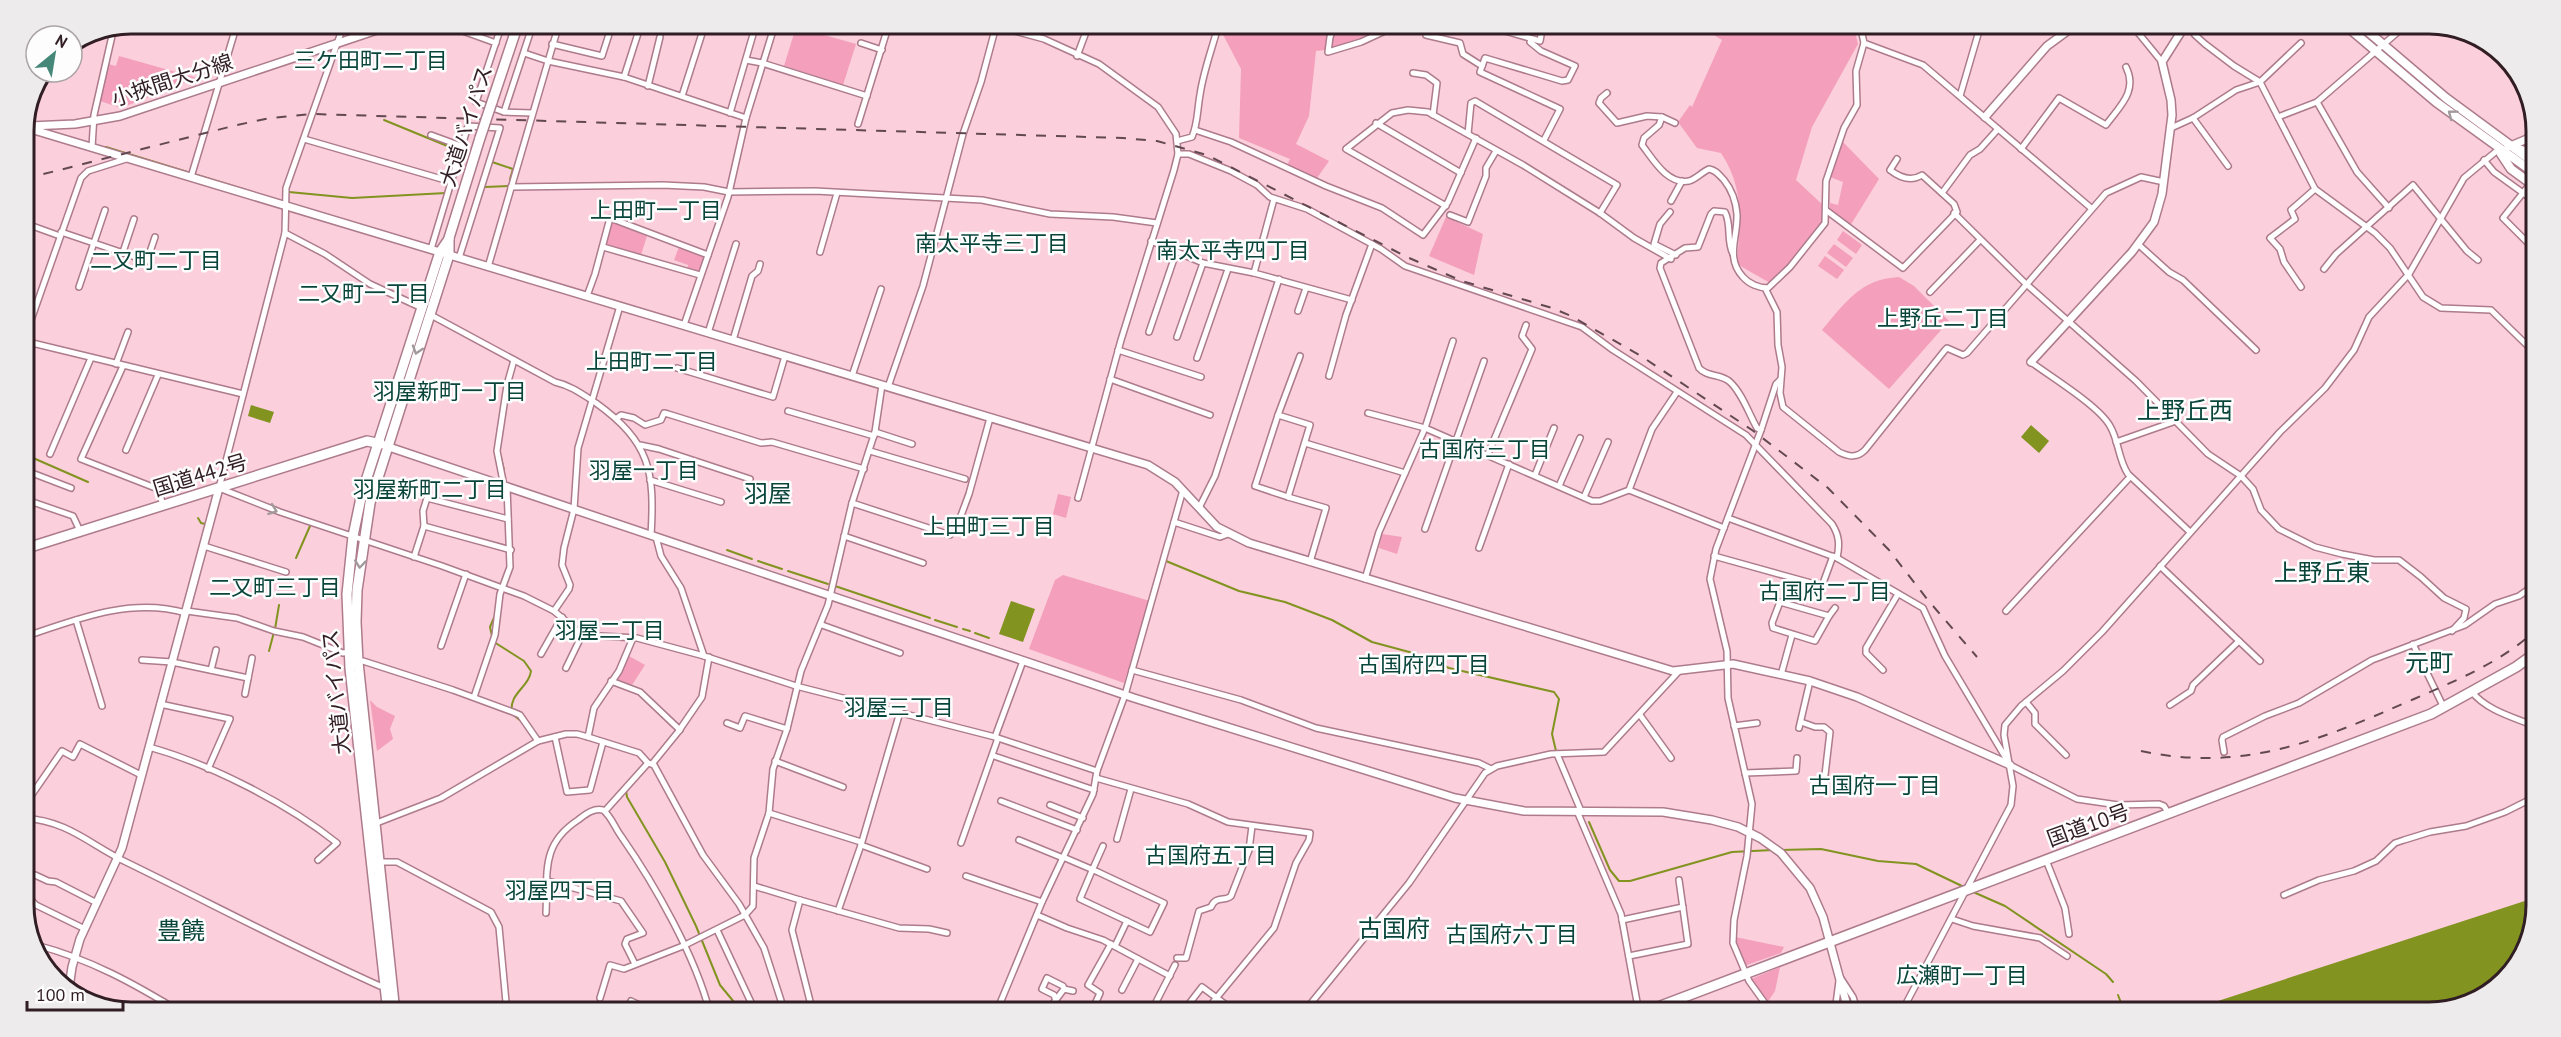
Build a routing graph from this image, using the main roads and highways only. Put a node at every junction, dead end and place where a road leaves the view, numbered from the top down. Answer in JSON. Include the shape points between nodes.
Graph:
{"nodes":[{"id":1,"x":515,"y":34,"type":"edge"},
{"id":2,"x":2358,"y":34,"type":"edge"},
{"id":3,"x":2367,"y":34,"type":"edge"},
{"id":4,"x":2379,"y":49,"type":"junction"},
{"id":5,"x":2510,"y":146,"type":"junction"},
{"id":6,"x":2499,"y":149,"type":"junction"},
{"id":7,"x":2526,"y":152,"type":"edge"},
{"id":8,"x":2526,"y":157,"type":"edge"},
{"id":9,"x":2526,"y":167,"type":"edge"},
{"id":10,"x":2526,"y":180,"type":"edge"},
{"id":11,"x":382,"y":444,"type":"junction"},
{"id":12,"x":35,"y":545,"type":"edge"},
{"id":13,"x":2526,"y":660,"type":"edge"},
{"id":14,"x":389,"y":986,"type":"junction"},
{"id":15,"x":388,"y":1002,"type":"edge"},
{"id":16,"x":393,"y":1002,"type":"edge"},
{"id":17,"x":1670,"y":1002,"type":"edge"}],
"edges":[{"from":1,"to":11,"type":"highway","name":"大道バイパス","bridge":true,"via":[[449,238],[440,252],[426,311]]},
{"from":2,"to":4,"type":"main road"},
{"from":3,"to":4,"type":"main road"},
{"from":4,"to":5,"type":"main road"},
{"from":6,"to":4,"type":"main road","one_way":true,"via":[[2436,102]]},
{"from":5,"to":7,"type":"main road"},
{"from":5,"to":8,"type":"main road"},
{"from":6,"to":9,"type":"main road"},
{"from":6,"to":10,"type":"main road","via":[[2511,169]]},
{"from":11,"to":12,"type":"highway","name":"国道442号","via":[[366,441]]},
{"from":11,"to":14,"type":"highway","name":"大道バイパス","via":[[362,493],[353,650]]},
{"from":13,"to":17,"type":"highway","name":"国道10号","via":[[2444,708]]},
{"from":14,"to":15,"type":"highway","name":"大道バイパス"},
{"from":14,"to":16,"type":"highway","name":"大道バイパス"}]}
